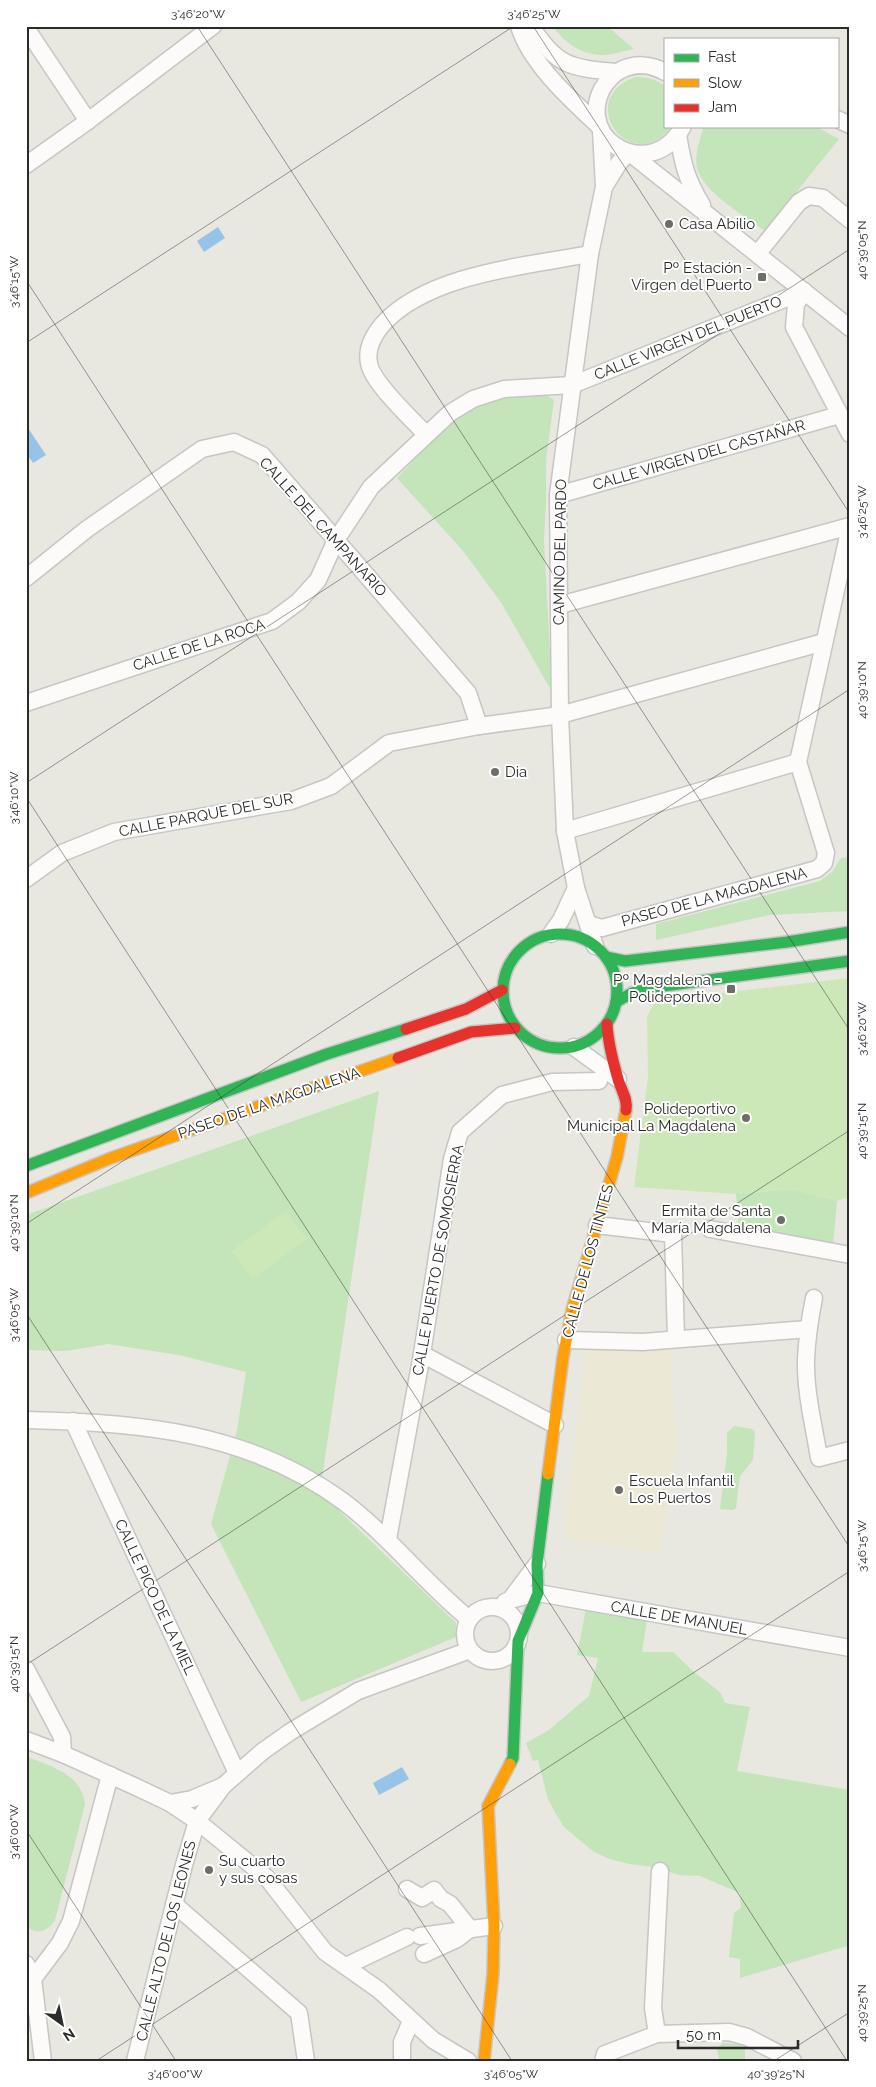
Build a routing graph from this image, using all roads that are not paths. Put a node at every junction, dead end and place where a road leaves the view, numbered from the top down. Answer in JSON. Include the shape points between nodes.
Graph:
{"nodes":[{"id":1,"x":213,"y":26,"type":"edge"},
{"id":2,"x":519,"y":26,"type":"edge"},
{"id":3,"x":531,"y":26,"type":"edge"},
{"id":4,"x":26,"y":28,"type":"edge"},
{"id":5,"x":664,"y":62,"type":"edge"},
{"id":6,"x":647,"y":65,"type":"junction"},
{"id":7,"x":617,"y":72,"type":"junction"},
{"id":8,"x":664,"y":72,"type":"edge"},
{"id":9,"x":838,"y":119,"type":"edge"},
{"id":10,"x":88,"y":121,"type":"junction"},
{"id":11,"x":850,"y":125,"type":"edge"},
{"id":12,"x":600,"y":128,"type":"junction"},
{"id":13,"x":681,"y":130,"type":"edge"},
{"id":14,"x":630,"y":153,"type":"junction"},
{"id":15,"x":26,"y":165,"type":"edge"},
{"id":16,"x":604,"y":188,"type":"junction"},
{"id":17,"x":708,"y":214,"type":"junction"},
{"id":18,"x":850,"y":220,"type":"edge"},
{"id":19,"x":758,"y":253,"type":"junction"},
{"id":20,"x":590,"y":254,"type":"junction"},
{"id":21,"x":804,"y":291,"type":"junction"},
{"id":22,"x":850,"y":328,"type":"edge"},
{"id":23,"x":572,"y":384,"type":"junction"},
{"id":24,"x":839,"y":416,"type":"junction"},
{"id":25,"x":426,"y":434,"type":"junction"},
{"id":26,"x":850,"y":434,"type":"edge"},
{"id":27,"x":558,"y":495,"type":"junction"},
{"id":28,"x":850,"y":526,"type":"edge"},
{"id":29,"x":336,"y":540,"type":"junction"},
{"id":30,"x":26,"y":578,"type":"edge"},
{"id":31,"x":560,"y":605,"type":"junction"},
{"id":32,"x":824,"y":642,"type":"junction"},
{"id":33,"x":26,"y":703,"type":"edge"},
{"id":34,"x":560,"y":715,"type":"junction"},
{"id":35,"x":479,"y":726,"type":"junction"},
{"id":36,"x":798,"y":762,"type":"junction"},
{"id":37,"x":565,"y":831,"type":"junction"},
{"id":38,"x":26,"y":879,"type":"edge"},
{"id":39,"x":576,"y":888,"type":"junction"},
{"id":40,"x":588,"y":924,"type":"junction"},
{"id":41,"x":850,"y":932,"type":"edge"},
{"id":42,"x":551,"y":934,"type":"junction"},
{"id":43,"x":600,"y":951,"type":"junction"},
{"id":44,"x":850,"y":961,"type":"edge"},
{"id":45,"x":502,"y":990,"type":"junction"},
{"id":46,"x":616,"y":1002,"type":"junction"},
{"id":47,"x":607,"y":1024,"type":"junction"},
{"id":48,"x":515,"y":1028,"type":"junction"},
{"id":49,"x":574,"y":1047,"type":"junction"},
{"id":50,"x":618,"y":1079,"type":"junction"},
{"id":51,"x":599,"y":1081,"type":"dead end"},
{"id":52,"x":26,"y":1166,"type":"edge"},
{"id":53,"x":26,"y":1193,"type":"edge"},
{"id":54,"x":597,"y":1225,"type":"junction"},
{"id":55,"x":710,"y":1229,"type":"dead end"},
{"id":56,"x":850,"y":1255,"type":"edge"},
{"id":57,"x":814,"y":1298,"type":"dead end"},
{"id":58,"x":808,"y":1329,"type":"junction"},
{"id":59,"x":676,"y":1339,"type":"junction"},
{"id":60,"x":566,"y":1340,"type":"junction"},
{"id":61,"x":422,"y":1354,"type":"junction"},
{"id":62,"x":26,"y":1420,"type":"edge"},
{"id":63,"x":73,"y":1421,"type":"junction"},
{"id":64,"x":555,"y":1425,"type":"junction"},
{"id":65,"x":850,"y":1450,"type":"edge"},
{"id":66,"x":388,"y":1539,"type":"junction"},
{"id":67,"x":537,"y":1564,"type":"junction"},
{"id":68,"x":538,"y":1593,"type":"junction"},
{"id":69,"x":502,"y":1604,"type":"junction"},
{"id":70,"x":469,"y":1619,"type":"junction"},
{"id":71,"x":518,"y":1641,"type":"junction"},
{"id":72,"x":850,"y":1648,"type":"edge"},
{"id":73,"x":470,"y":1650,"type":"junction"},
{"id":74,"x":26,"y":1669,"type":"edge"},
{"id":75,"x":26,"y":1740,"type":"edge"},
{"id":76,"x":62,"y":1754,"type":"junction"},
{"id":77,"x":237,"y":1773,"type":"junction"},
{"id":78,"x":110,"y":1775,"type":"junction"},
{"id":79,"x":223,"y":1786,"type":"junction"},
{"id":80,"x":170,"y":1803,"type":"junction"},
{"id":81,"x":197,"y":1821,"type":"junction"},
{"id":82,"x":660,"y":1871,"type":"dead end"},
{"id":83,"x":407,"y":1889,"type":"dead end"},
{"id":84,"x":174,"y":1904,"type":"junction"},
{"id":85,"x":494,"y":1926,"type":"junction"},
{"id":86,"x":470,"y":1929,"type":"junction"},
{"id":87,"x":424,"y":1954,"type":"dead end"},
{"id":88,"x":346,"y":1966,"type":"junction"},
{"id":89,"x":28,"y":1974,"type":"edge"},
{"id":90,"x":412,"y":2021,"type":"junction"},
{"id":91,"x":657,"y":2034,"type":"junction"},
{"id":92,"x":43,"y":2061,"type":"edge"},
{"id":93,"x":135,"y":2061,"type":"edge"},
{"id":94,"x":306,"y":2061,"type":"edge"},
{"id":95,"x":402,"y":2061,"type":"edge"},
{"id":96,"x":468,"y":2061,"type":"edge"},
{"id":97,"x":484,"y":2061,"type":"edge"},
{"id":98,"x":603,"y":2061,"type":"edge"},
{"id":99,"x":793,"y":2061,"type":"edge"}],
"edges":[{"from":1,"to":10,"type":"street"},
{"from":2,"to":12,"type":"street","via":[[523,40],[559,88]]},
{"from":3,"to":7,"type":"street","via":[[556,58],[580,69]]},
{"from":4,"to":10,"type":"street"},
{"from":5,"to":6,"type":"street"},
{"from":6,"to":7,"type":"street"},
{"from":6,"to":8,"type":"street"},
{"from":7,"to":12,"type":"street","name":"CAMINO DEL PARDO","via":[[599,95],[596,106]]},
{"from":9,"to":11,"type":"street"},
{"from":10,"to":15,"type":"street"},
{"from":12,"to":14,"type":"street","via":[[612,144]]},
{"from":12,"to":16,"type":"street","name":"CAMINO DEL PARDO"},
{"from":13,"to":14,"type":"street","via":[[663,149],[642,155]]},
{"from":13,"to":17,"type":"street","via":[[684,171]]},
{"from":14,"to":16,"type":"street","name":"CAMINO DEL PARDO"},
{"from":14,"to":17,"type":"street"},
{"from":16,"to":20,"type":"street","name":"CAMINO DEL PARDO"},
{"from":17,"to":19,"type":"street"},
{"from":18,"to":19,"type":"street","via":[[823,198],[809,196],[799,202]]},
{"from":19,"to":21,"type":"street"},
{"from":20,"to":23,"type":"street","name":"CAMINO DEL PARDO"},
{"from":20,"to":25,"type":"street","via":[[475,276],[435,289],[392,314],[368,347],[369,365],[378,381]]},
{"from":21,"to":22,"type":"street"},
{"from":21,"to":23,"type":"street","name":"CALLE VIRGEN DEL PUERTO"},
{"from":21,"to":24,"type":"street","via":[[796,304],[794,327]]},
{"from":23,"to":25,"type":"street","name":"CALLE DE LA ROCA","via":[[504,389],[474,398]]},
{"from":23,"to":27,"type":"street","name":"CAMINO DEL PARDO"},
{"from":24,"to":26,"type":"street"},
{"from":24,"to":27,"type":"street","name":"CALLE VIRGEN DEL CASTAÑAR"},
{"from":25,"to":29,"type":"street","name":"CALLE DE LA ROCA","via":[[371,487]]},
{"from":27,"to":31,"type":"street","name":"CAMINO DEL PARDO"},
{"from":28,"to":31,"type":"street"},
{"from":28,"to":32,"type":"street"},
{"from":29,"to":30,"type":"street","name":"CALLE DEL CAMPANARIO","via":[[262,455],[234,442],[202,449],[87,528]]},
{"from":29,"to":33,"type":"street","name":"CALLE DE LA ROCA","via":[[318,580],[298,602],[272,621]]},
{"from":29,"to":35,"type":"street","name":"CALLE DEL CAMPANARIO","via":[[468,693]]},
{"from":31,"to":34,"type":"street","name":"CAMINO DEL PARDO"},
{"from":32,"to":34,"type":"street","name":"CALLE PARQUE DEL SUR"},
{"from":32,"to":36,"type":"street"},
{"from":34,"to":35,"type":"street","name":"CALLE PARQUE DEL SUR"},
{"from":34,"to":37,"type":"street","name":"CAMINO DEL PARDO"},
{"from":35,"to":38,"type":"street","name":"CALLE PARQUE DEL SUR","via":[[388,743],[330,786],[291,801],[114,832],[62,853]]},
{"from":36,"to":37,"type":"street"},
{"from":36,"to":40,"type":"street","name":"PASEO DE LA MAGDALENA","via":[[826,853],[824,863],[816,869],[602,928]]},
{"from":37,"to":39,"type":"street","name":"CAMINO DEL PARDO"},
{"from":39,"to":40,"type":"street","name":"CAMINO DEL PARDO"},
{"from":39,"to":42,"type":"street","via":[[562,920]]},
{"from":40,"to":43,"type":"street","name":"CAMINO DEL PARDO"},
{"from":41,"to":43,"type":"main road","via":[[625,961]]},
{"from":42,"to":43,"type":"main road","via":[[581,938]]},
{"from":42,"to":45,"type":"main road","via":[[532,941],[516,953],[506,970]]},
{"from":43,"to":46,"type":"main road","via":[[616,978]]},
{"from":44,"to":46,"type":"main road","via":[[649,988]]},
{"from":45,"to":48,"type":"main road","via":[[503,1003]]},
{"from":45,"to":52,"type":"main road","name":"PASEO DE LA MAGDALENA","via":[[466,1009],[327,1054]]},
{"from":46,"to":47,"type":"main road"},
{"from":47,"to":49,"type":"main road","via":[[598,1034]]},
{"from":47,"to":50,"type":"main road","name":"CALLE DE LOS TINTES"},
{"from":48,"to":49,"type":"main road","via":[[542,1046],[557,1049]]},
{"from":48,"to":53,"type":"main road","name":"PASEO DE LA MAGDALENA","via":[[471,1032],[111,1158]]},
{"from":49,"to":50,"type":"street"},
{"from":50,"to":54,"type":"main road","name":"CALLE DE LOS TINTES","via":[[627,1103],[618,1157]]},
{"from":51,"to":61,"type":"street","name":"CALLE PUERTO DE SOMOSIERRA","via":[[552,1082],[502,1095],[460,1132],[452,1159]]},
{"from":54,"to":59,"type":"street","via":[[673,1234]]},
{"from":54,"to":60,"type":"main road","name":"CALLE DE LOS TINTES"},
{"from":55,"to":56,"type":"street"},
{"from":57,"to":58,"type":"street"},
{"from":58,"to":59,"type":"street"},
{"from":58,"to":65,"type":"street","via":[[808,1394],[819,1458]]},
{"from":59,"to":60,"type":"street","via":[[643,1342]]},
{"from":60,"to":64,"type":"main road","name":"CALLE DE LOS TINTES"},
{"from":61,"to":64,"type":"street"},
{"from":61,"to":66,"type":"street","name":"CALLE PUERTO DE SOMOSIERRA"},
{"from":62,"to":63,"type":"street"},
{"from":63,"to":66,"type":"street","via":[[181,1432],[236,1445],[300,1474],[344,1502]]},
{"from":63,"to":77,"type":"street","name":"CALLE PICO DE LA MIEL"},
{"from":64,"to":67,"type":"main road","name":"CALLE DE LOS TINTES"},
{"from":66,"to":70,"type":"street","via":[[446,1600]]},
{"from":67,"to":68,"type":"main road","name":"CALLE DE LOS TINTES"},
{"from":67,"to":69,"type":"street","name":"CALLE DE LOS TINTES"},
{"from":68,"to":69,"type":"street","name":"CALLE DE MANUEL"},
{"from":68,"to":71,"type":"main road","name":"CALLE DE LOS TINTES"},
{"from":68,"to":72,"type":"street","name":"CALLE DE MANUEL"},
{"from":69,"to":70,"type":"street","via":[[476,1612]]},
{"from":69,"to":71,"type":"street","via":[[516,1623]]},
{"from":70,"to":73,"type":"street","via":[[465,1634]]},
{"from":71,"to":73,"type":"street","via":[[507,1656],[498,1660],[487,1661]]},
{"from":71,"to":85,"type":"main road","name":"CALLE DE LOS TINTES","via":[[513,1758],[488,1806]]},
{"from":73,"to":77,"type":"street","via":[[358,1691],[290,1732]]},
{"from":74,"to":76,"type":"street","via":[[62,1737]]},
{"from":75,"to":76,"type":"street"},
{"from":76,"to":78,"type":"street"},
{"from":77,"to":79,"type":"street"},
{"from":78,"to":80,"type":"street"},
{"from":78,"to":89,"type":"street","via":[[71,1922],[60,1943]]},
{"from":79,"to":80,"type":"street","via":[[192,1799]]},
{"from":79,"to":81,"type":"street"},
{"from":80,"to":81,"type":"street"},
{"from":81,"to":84,"type":"street","name":"CALLE ALTO DE LOS LEONES"},
{"from":81,"to":88,"type":"street","via":[[268,1878],[326,1952]]},
{"from":82,"to":91,"type":"street","via":[[653,2008]]},
{"from":83,"to":86,"type":"street","via":[[422,1898],[434,1890]]},
{"from":84,"to":93,"type":"street","name":"CALLE ALTO DE LOS LEONES"},
{"from":84,"to":94,"type":"street","via":[[299,2013]]},
{"from":85,"to":86,"type":"street"},
{"from":85,"to":97,"type":"main road","name":"CALLE DE LOS TINTES","via":[[493,1974]]},
{"from":86,"to":87,"type":"street","via":[[457,1939]]},
{"from":86,"to":88,"type":"street","via":[[414,1936]]},
{"from":88,"to":90,"type":"street","via":[[379,1990]]},
{"from":89,"to":92,"type":"street"},
{"from":90,"to":95,"type":"street","via":[[402,2042]]},
{"from":90,"to":96,"type":"street","via":[[433,2040]]},
{"from":91,"to":98,"type":"street","via":[[605,2054]]},
{"from":91,"to":99,"type":"street","via":[[729,2032],[754,2040]]}]}
